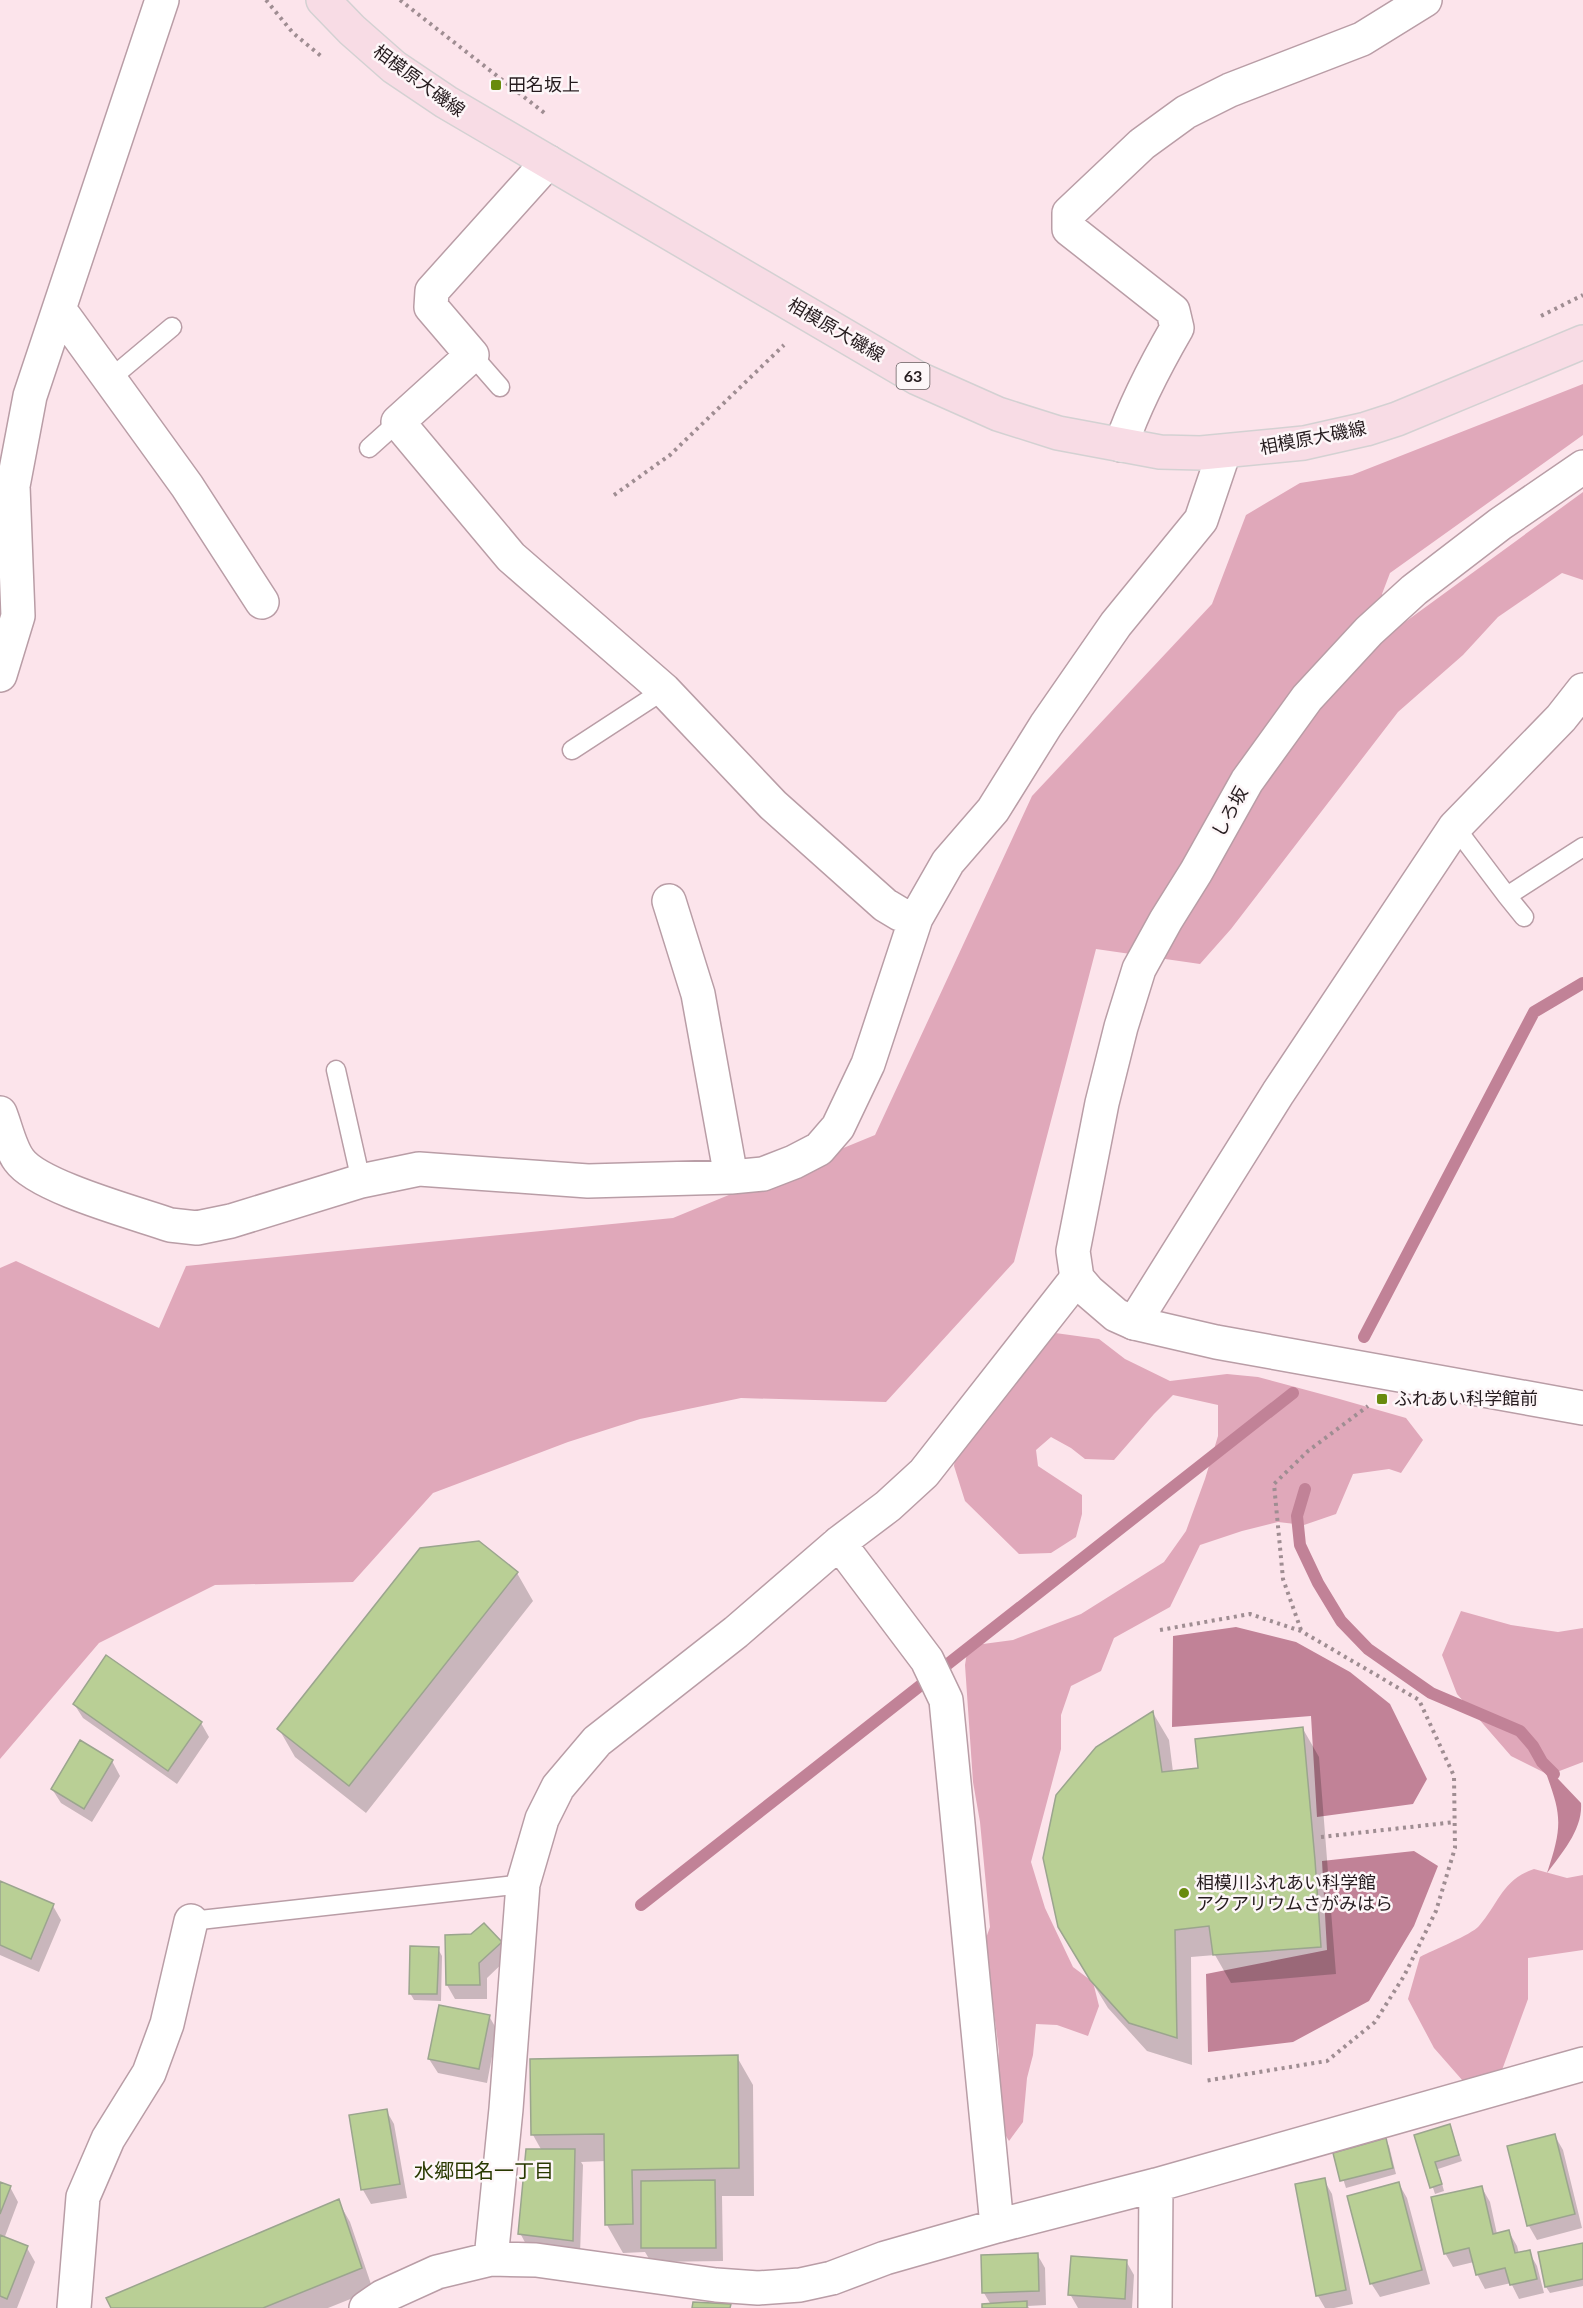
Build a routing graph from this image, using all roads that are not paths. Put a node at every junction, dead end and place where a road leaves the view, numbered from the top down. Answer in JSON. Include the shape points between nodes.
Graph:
{"nodes":[{"id":1,"x":162,"y":0,"type":"edge"},
{"id":2,"x":323,"y":0,"type":"edge"},
{"id":3,"x":1425,"y":0,"type":"edge"},
{"id":4,"x":548,"y":162,"type":"junction"},
{"id":5,"x":59,"y":309,"type":"junction"},
{"id":6,"x":172,"y":327,"type":"dead end"},
{"id":7,"x":1583,"y":342,"type":"edge"},
{"id":8,"x":472,"y":355,"type":"junction"},
{"id":9,"x":110,"y":379,"type":"junction"},
{"id":10,"x":500,"y":387,"type":"dead end"},
{"id":11,"x":398,"y":422,"type":"junction"},
{"id":12,"x":1121,"y":446,"type":"junction"},
{"id":13,"x":369,"y":448,"type":"dead end"},
{"id":14,"x":1224,"y":452,"type":"junction"},
{"id":15,"x":1583,"y":467,"type":"edge"},
{"id":16,"x":6,"y":486,"type":"edge"},
{"id":17,"x":262,"y":602,"type":"dead end"},
{"id":18,"x":0,"y":675,"type":"edge"},
{"id":19,"x":664,"y":690,"type":"junction"},
{"id":20,"x":1583,"y":690,"type":"edge"},
{"id":21,"x":572,"y":750,"type":"dead end"},
{"id":22,"x":1455,"y":827,"type":"junction"},
{"id":23,"x":1583,"y":848,"type":"edge"},
{"id":24,"x":1507,"y":896,"type":"junction"},
{"id":25,"x":669,"y":901,"type":"dead end"},
{"id":26,"x":1524,"y":917,"type":"dead end"},
{"id":27,"x":916,"y":918,"type":"junction"},
{"id":28,"x":336,"y":1070,"type":"dead end"},
{"id":29,"x":0,"y":1113,"type":"edge"},
{"id":30,"x":9,"y":1170,"type":"edge"},
{"id":31,"x":731,"y":1177,"type":"junction"},
{"id":32,"x":361,"y":1182,"type":"junction"},
{"id":33,"x":1077,"y":1278,"type":"junction"},
{"id":34,"x":1134,"y":1323,"type":"junction"},
{"id":35,"x":1583,"y":1408,"type":"edge"},
{"id":36,"x":839,"y":1543,"type":"junction"},
{"id":37,"x":523,"y":1884,"type":"junction"},
{"id":38,"x":191,"y":1921,"type":"joint"},
{"id":39,"x":1583,"y":2064,"type":"edge"},
{"id":40,"x":1156,"y":2185,"type":"junction"},
{"id":41,"x":997,"y":2226,"type":"junction"},
{"id":42,"x":491,"y":2259,"type":"junction"},
{"id":43,"x":758,"y":2298,"type":"edge"},
{"id":44,"x":377,"y":2305,"type":"edge"},
{"id":45,"x":74,"y":2308,"type":"edge"},
{"id":46,"x":1155,"y":2308,"type":"edge"}],
"edges":[{"from":1,"to":5,"type":"street"},
{"from":2,"to":4,"type":"main road","name":"相模原大磯線","number":"63","via":[[394,67]]},
{"from":3,"to":12,"type":"street","via":[[1362,39],[1230,90],[1186,112],[1142,144],[1069,213],[1070,229],[1173,311],[1177,328],[1133,411]]},
{"from":4,"to":8,"type":"street","via":[[432,291],[431,307]]},
{"from":4,"to":12,"type":"main road","name":"相模原大磯線","number":"63","via":[[916,378],[1028,425]]},
{"from":5,"to":9,"type":"street"},
{"from":5,"to":16,"type":"street"},
{"from":6,"to":9,"type":"lane"},
{"from":7,"to":14,"type":"main road","name":"相模原大磯線","number":"63","via":[[1366,429],[1304,443]]},
{"from":8,"to":10,"type":"lane"},
{"from":8,"to":11,"type":"street"},
{"from":9,"to":17,"type":"street","via":[[187,486]]},
{"from":11,"to":13,"type":"lane"},
{"from":11,"to":19,"type":"street","via":[[511,557]]},
{"from":12,"to":14,"type":"main road","name":"相模原大磯線","number":"63","via":[[1160,452]]},
{"from":14,"to":27,"type":"street","via":[[1201,520],[1116,624],[993,810],[948,862]]},
{"from":15,"to":33,"type":"street","name":"しろ坂","via":[[1491,530],[1376,624],[1307,699],[1247,781],[1139,969],[1102,1103],[1073,1251]]},
{"from":16,"to":18,"type":"street","via":[[18,616]]},
{"from":19,"to":21,"type":"lane"},
{"from":19,"to":27,"type":"street","via":[[773,805],[885,905]]},
{"from":20,"to":22,"type":"street","via":[[1561,718]]},
{"from":22,"to":24,"type":"lane"},
{"from":22,"to":34,"type":"street","via":[[1278,1093]]},
{"from":23,"to":24,"type":"lane"},
{"from":24,"to":26,"type":"lane"},
{"from":25,"to":31,"type":"street","via":[[698,994]]},
{"from":27,"to":31,"type":"street","via":[[868,1064],[838,1126],[819,1149],[794,1162],[763,1174]]},
{"from":28,"to":32,"type":"lane"},
{"from":29,"to":30,"type":"street"},
{"from":30,"to":32,"type":"street","via":[[183,1228],[231,1221]]},
{"from":31,"to":32,"type":"street","via":[[588,1181],[419,1169]]},
{"from":33,"to":34,"type":"street","via":[[1101,1304]]},
{"from":33,"to":36,"type":"street","via":[[924,1473]]},
{"from":34,"to":35,"type":"street","via":[[1216,1342]]},
{"from":36,"to":37,"type":"street","via":[[736,1632],[597,1741],[558,1787],[542,1819]]},
{"from":36,"to":41,"type":"street","via":[[927,1660],[946,1700]]},
{"from":37,"to":38,"type":"lane"},
{"from":37,"to":42,"type":"street"},
{"from":38,"to":45,"type":"street","via":[[167,2024],[149,2073],[108,2139],[83,2197]]},
{"from":39,"to":40,"type":"street"},
{"from":40,"to":41,"type":"street"},
{"from":40,"to":46,"type":"street"},
{"from":41,"to":43,"type":"street"},
{"from":42,"to":43,"type":"street","via":[[536,2260],[716,2285]]},
{"from":42,"to":44,"type":"street","via":[[437,2272]]}]}
